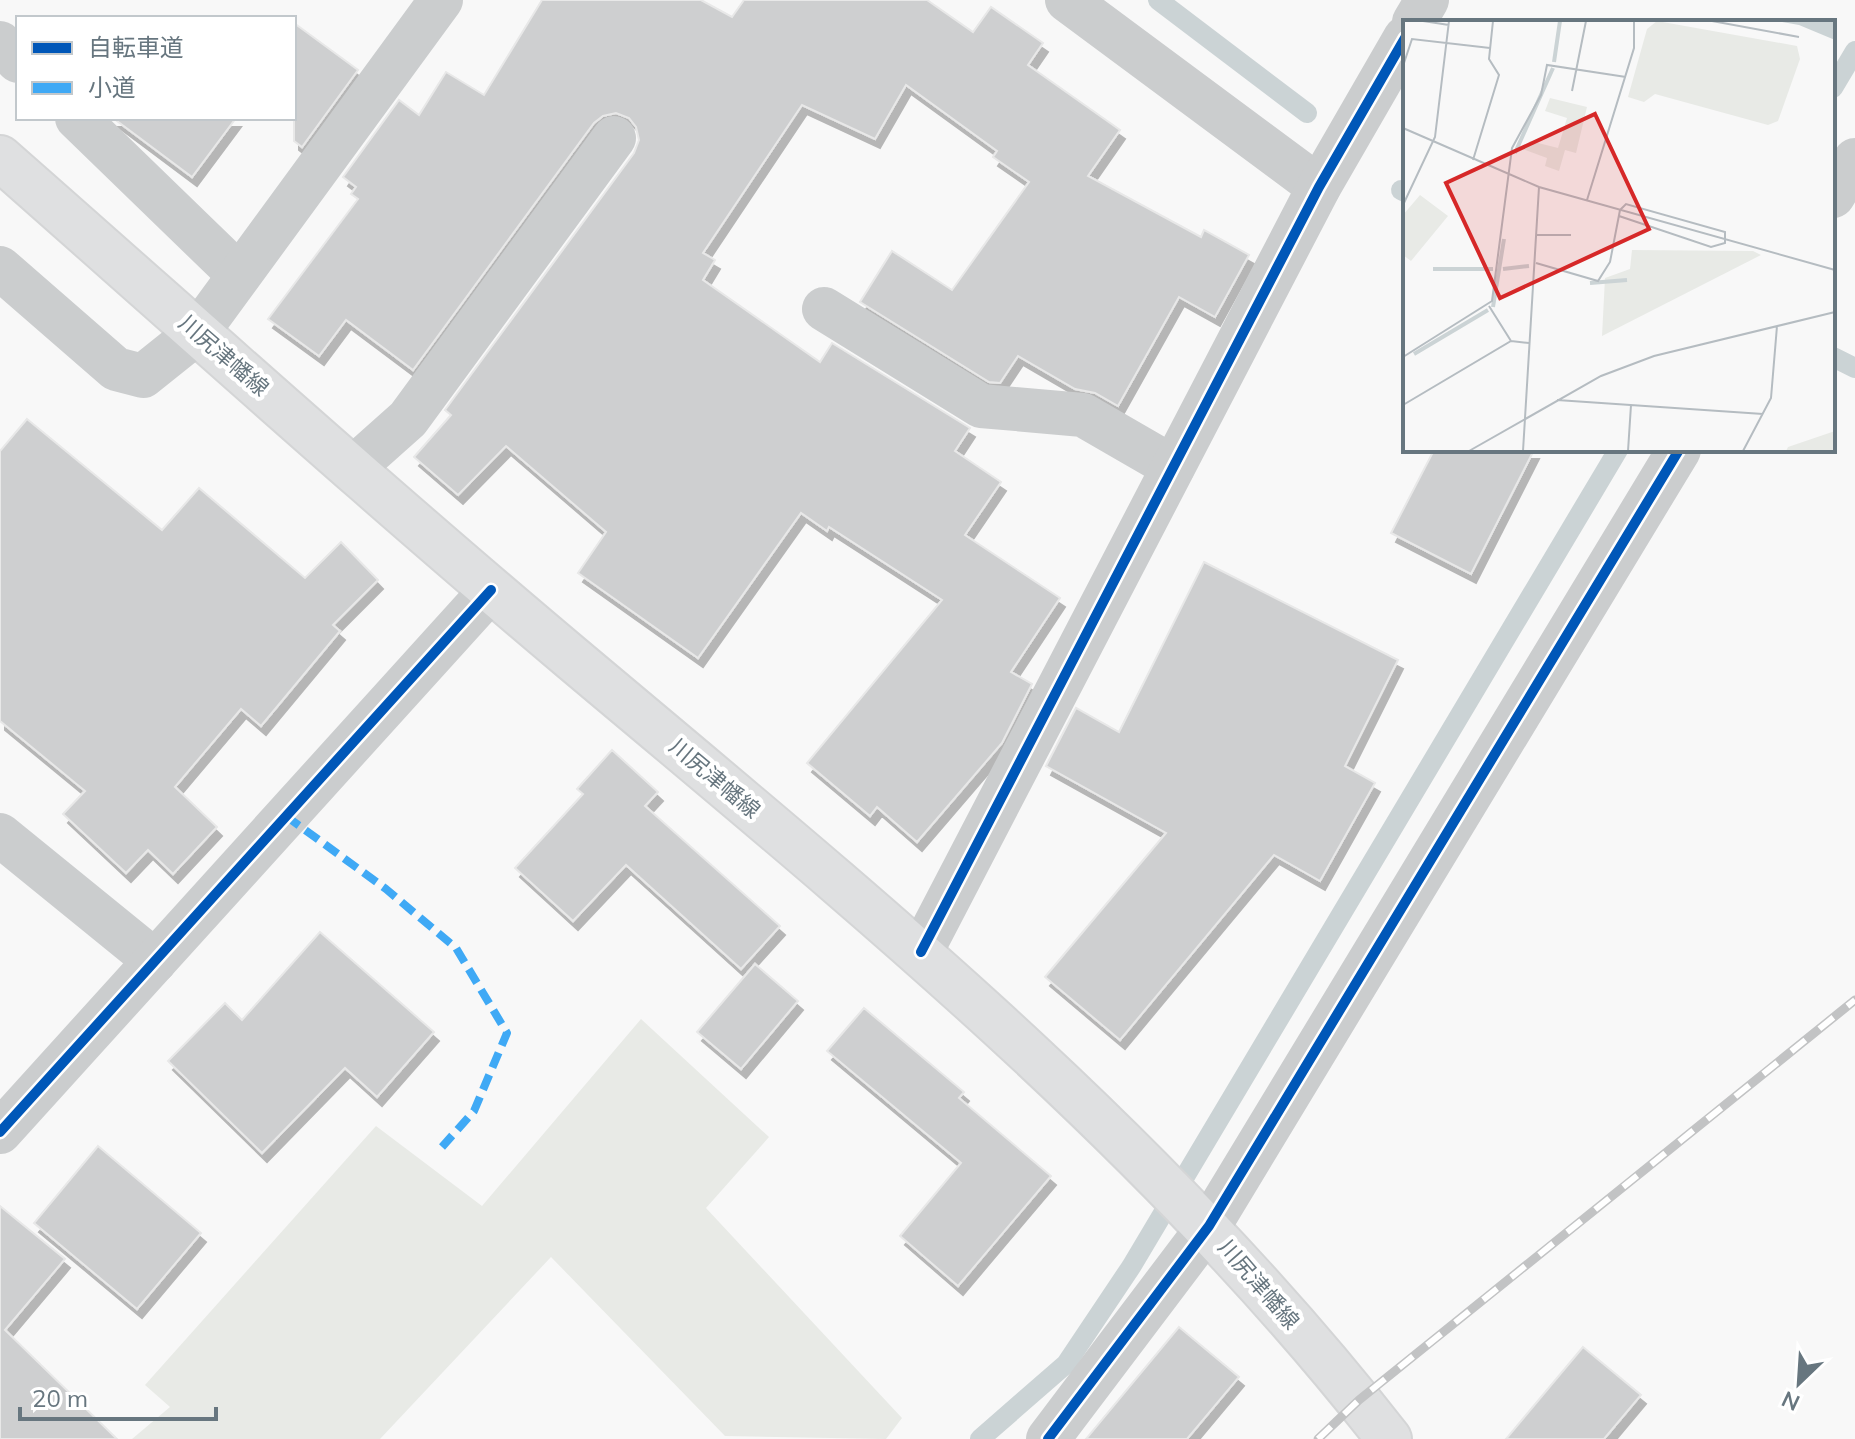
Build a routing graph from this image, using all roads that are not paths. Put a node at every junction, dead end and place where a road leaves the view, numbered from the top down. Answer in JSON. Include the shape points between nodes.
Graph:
{"nodes":[{"id":1,"x":441,"y":0,"type":"edge"},
{"id":2,"x":1067,"y":0,"type":"edge"},
{"id":3,"x":1427,"y":0,"type":"edge"},
{"id":4,"x":1415,"y":20,"type":"edge"},
{"id":5,"x":1403,"y":41,"type":"edge"},
{"id":6,"x":0,"y":43,"type":"edge"},
{"id":7,"x":16,"y":59,"type":"edge"},
{"id":8,"x":79,"y":120,"type":"edge"},
{"id":9,"x":614,"y":138,"type":"dead end"},
{"id":10,"x":0,"y":158,"type":"edge"},
{"id":11,"x":1855,"y":160,"type":"edge"},
{"id":12,"x":1319,"y":187,"type":"junction"},
{"id":13,"x":1835,"y":193,"type":"edge"},
{"id":14,"x":0,"y":268,"type":"edge"},
{"id":15,"x":239,"y":275,"type":"junction"},
{"id":16,"x":824,"y":309,"type":"dead end"},
{"id":17,"x":198,"y":332,"type":"junction"},
{"id":18,"x":1678,"y":452,"type":"edge"},
{"id":19,"x":1173,"y":467,"type":"junction"},
{"id":20,"x":353,"y":468,"type":"junction"},
{"id":21,"x":491,"y":590,"type":"junction"},
{"id":22,"x":0,"y":835,"type":"edge"},
{"id":23,"x":921,"y":952,"type":"junction"},
{"id":24,"x":155,"y":961,"type":"junction"},
{"id":25,"x":0,"y":1132,"type":"edge"},
{"id":26,"x":1201,"y":1219,"type":"junction"},
{"id":27,"x":1048,"y":1439,"type":"edge"},
{"id":28,"x":1389,"y":1439,"type":"edge"}],
"edges":[{"from":1,"to":15,"type":"street"},
{"from":2,"to":12,"type":"street"},
{"from":3,"to":4,"type":"street"},
{"from":5,"to":12,"type":"street"},
{"from":6,"to":7,"type":"street"},
{"from":8,"to":15,"type":"street"},
{"from":9,"to":20,"type":"street","via":[[408,419]]},
{"from":10,"to":17,"type":"main road","name":"川尻津幡線"},
{"from":11,"to":13,"type":"street"},
{"from":12,"to":19,"type":"street"},
{"from":14,"to":17,"type":"street","via":[[116,369],[143,376]]},
{"from":15,"to":17,"type":"street"},
{"from":16,"to":19,"type":"street","via":[[981,406],[1083,415]]},
{"from":17,"to":20,"type":"main road","name":"川尻津幡線"},
{"from":18,"to":26,"type":"street"},
{"from":19,"to":23,"type":"street"},
{"from":20,"to":21,"type":"main road","name":"川尻津幡線"},
{"from":21,"to":23,"type":"main road","name":"川尻津幡線"},
{"from":21,"to":24,"type":"street"},
{"from":22,"to":24,"type":"street"},
{"from":23,"to":26,"type":"main road","name":"川尻津幡線"},
{"from":24,"to":25,"type":"street"},
{"from":26,"to":27,"type":"street"},
{"from":26,"to":28,"type":"main road","name":"川尻津幡線"}]}
